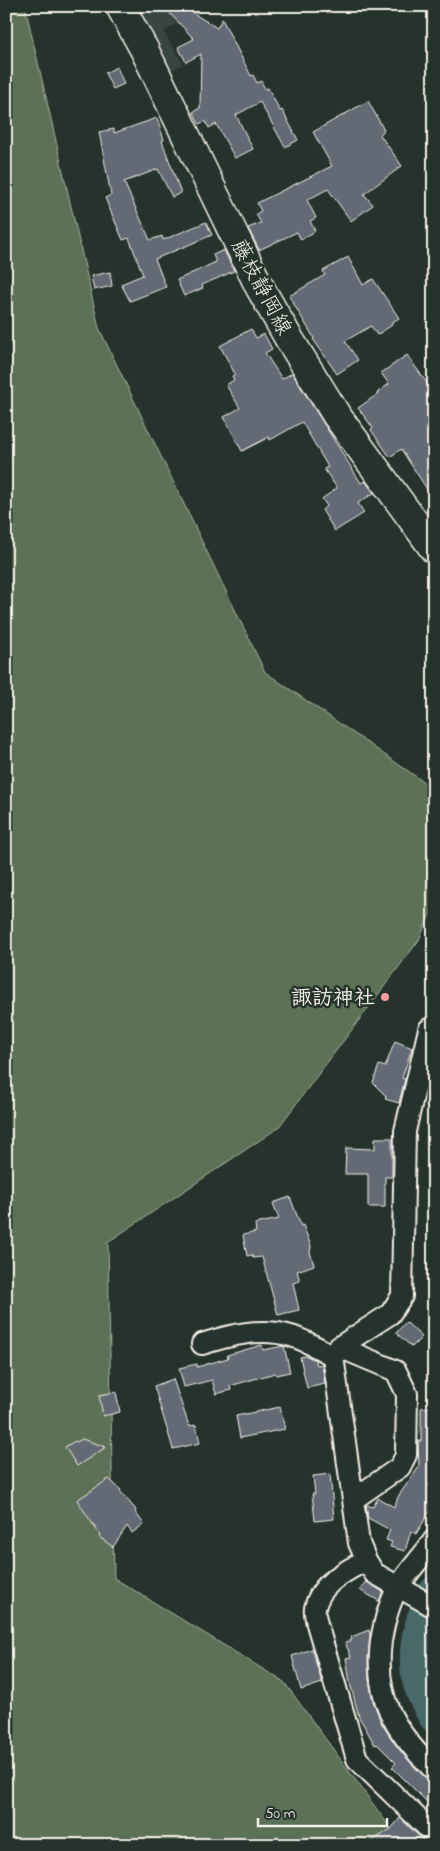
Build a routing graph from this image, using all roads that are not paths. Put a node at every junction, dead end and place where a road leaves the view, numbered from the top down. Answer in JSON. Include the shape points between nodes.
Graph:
{"nodes":[{"id":1,"x":120,"y":6,"type":"edge"},
{"id":2,"x":434,"y":549,"type":"edge"},
{"id":3,"x":434,"y":1026,"type":"edge"},
{"id":4,"x":202,"y":1344,"type":"dead end"},
{"id":5,"x":336,"y":1351,"type":"junction"},
{"id":6,"x":354,"y":1499,"type":"junction"},
{"id":7,"x":434,"y":1540,"type":"edge"},
{"id":8,"x":366,"y":1560,"type":"junction"},
{"id":9,"x":401,"y":1588,"type":"junction"},
{"id":10,"x":434,"y":1608,"type":"edge"},
{"id":11,"x":434,"y":1770,"type":"edge"},
{"id":12,"x":434,"y":1834,"type":"edge"}],
"edges":[{"from":1,"to":2,"type":"main road","name":"藤枝静岡線","via":[[288,337],[337,416]]},
{"from":3,"to":5,"type":"street","via":[[429,1029],[405,1131],[402,1296],[390,1314]]},
{"from":4,"to":5,"type":"street","via":[[236,1334],[273,1333]]},
{"from":5,"to":6,"type":"street"},
{"from":5,"to":6,"type":"street","via":[[396,1371],[407,1394],[406,1455],[400,1467]]},
{"from":6,"to":8,"type":"street","via":[[359,1543]]},
{"from":7,"to":9,"type":"street"},
{"from":8,"to":9,"type":"street","via":[[374,1573]]},
{"from":8,"to":12,"type":"street","via":[[336,1577],[321,1592],[315,1609],[317,1624],[357,1759]]},
{"from":9,"to":10,"type":"street"},
{"from":9,"to":11,"type":"street","via":[[383,1628],[379,1659],[382,1690],[388,1709],[410,1747]]}]}
